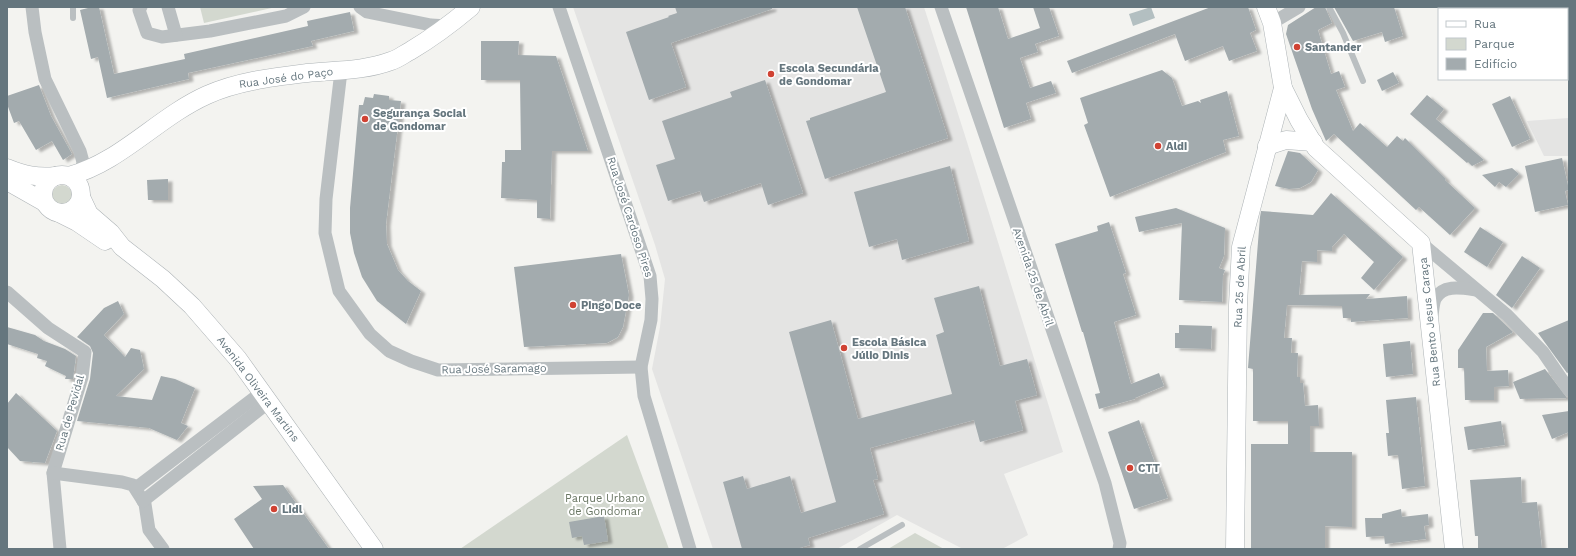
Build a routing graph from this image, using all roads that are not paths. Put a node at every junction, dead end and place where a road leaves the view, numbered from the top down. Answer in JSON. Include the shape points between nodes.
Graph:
{"nodes":[{"id":1,"x":32,"y":7,"type":"edge"},
{"id":2,"x":73,"y":7,"type":"edge"},
{"id":3,"x":141,"y":7,"type":"edge"},
{"id":4,"x":168,"y":7,"type":"edge"},
{"id":5,"x":304,"y":7,"type":"edge"},
{"id":6,"x":360,"y":7,"type":"edge"},
{"id":7,"x":472,"y":7,"type":"edge"},
{"id":8,"x":559,"y":7,"type":"edge"},
{"id":9,"x":940,"y":7,"type":"edge"},
{"id":10,"x":1299,"y":7,"type":"edge"},
{"id":11,"x":1329,"y":7,"type":"edge"},
{"id":12,"x":1269,"y":15,"type":"edge"},
{"id":13,"x":73,"y":18,"type":"dead end"},
{"id":14,"x":447,"y":26,"type":"junction"},
{"id":15,"x":176,"y":35,"type":"junction"},
{"id":16,"x":341,"y":71,"type":"junction"},
{"id":17,"x":1363,"y":81,"type":"dead end"},
{"id":18,"x":1283,"y":88,"type":"junction"},
{"id":19,"x":1312,"y":142,"type":"junction"},
{"id":20,"x":1267,"y":146,"type":"junction"},
{"id":21,"x":103,"y":161,"type":"junction"},
{"id":22,"x":7,"y":168,"type":"edge"},
{"id":23,"x":68,"y":175,"type":"junction"},
{"id":24,"x":7,"y":180,"type":"edge"},
{"id":25,"x":81,"y":193,"type":"junction"},
{"id":26,"x":44,"y":202,"type":"junction"},
{"id":27,"x":59,"y":213,"type":"junction"},
{"id":28,"x":1421,"y":243,"type":"junction"},
{"id":29,"x":122,"y":247,"type":"junction"},
{"id":30,"x":1477,"y":291,"type":"junction"},
{"id":31,"x":7,"y":292,"type":"edge"},
{"id":32,"x":1431,"y":321,"type":"junction"},
{"id":33,"x":641,"y":367,"type":"junction"},
{"id":34,"x":1569,"y":390,"type":"edge"},
{"id":35,"x":265,"y":397,"type":"junction"},
{"id":36,"x":53,"y":472,"type":"junction"},
{"id":37,"x":136,"y":488,"type":"junction"},
{"id":38,"x":144,"y":501,"type":"junction"},
{"id":39,"x":902,"y":525,"type":"dead end"},
{"id":40,"x":690,"y":548,"type":"edge"},
{"id":41,"x":60,"y":549,"type":"edge"},
{"id":42,"x":163,"y":549,"type":"edge"},
{"id":43,"x":374,"y":549,"type":"edge"},
{"id":44,"x":860,"y":549,"type":"edge"},
{"id":45,"x":1119,"y":549,"type":"edge"},
{"id":46,"x":1236,"y":549,"type":"edge"},
{"id":47,"x":1454,"y":549,"type":"edge"}],
"edges":[{"from":1,"to":23,"type":"street","via":[[45,79],[83,162]]},
{"from":2,"to":13,"type":"lane"},
{"from":3,"to":15,"type":"street","via":[[139,10],[147,33],[162,37]]},
{"from":4,"to":15,"type":"street"},
{"from":5,"to":15,"type":"street","via":[[286,16]]},
{"from":6,"to":14,"type":"street","via":[[367,12]]},
{"from":7,"to":14,"type":"main road","name":"Rua José do Paço"},
{"from":8,"to":33,"type":"street","name":"Rua José Cardoso Pires","via":[[650,276],[651,320]]},
{"from":9,"to":45,"type":"street","name":"Avenida 25 de Abril","via":[[1105,483],[1120,543]]},
{"from":10,"to":12,"type":"street"},
{"from":11,"to":17,"type":"lane"},
{"from":12,"to":18,"type":"main road","name":"Rua 25 de Abril"},
{"from":14,"to":16,"type":"main road","name":"Rua José do Paço","via":[[392,61]]},
{"from":16,"to":21,"type":"main road","name":"Rua José do Paço","via":[[253,81],[213,92],[182,107]]},
{"from":16,"to":33,"type":"street","name":"Rua José Saramago","via":[[326,198],[325,233],[339,291],[370,334],[389,351],[438,370]]},
{"from":18,"to":19,"type":"main road","name":"Rua Bento Jesus Caraça"},
{"from":18,"to":20,"type":"main road","name":"Rua 25 de Abril"},
{"from":19,"to":20,"type":"main road","via":[[1286,140]]},
{"from":19,"to":28,"type":"main road","name":"Rua Bento Jesus Caraça"},
{"from":20,"to":46,"type":"main road","name":"Rua 25 de Abril","via":[[1241,247],[1238,305]]},
{"from":21,"to":23,"type":"main road","name":"Rua José do Paço"},
{"from":21,"to":25,"type":"main road","name":"Rua José do Paço","via":[[92,172]]},
{"from":22,"to":23,"type":"main road","via":[[39,178]]},
{"from":23,"to":25,"type":"main road"},
{"from":23,"to":26,"type":"main road","via":[[50,179],[43,190]]},
{"from":24,"to":26,"type":"main road"},
{"from":25,"to":27,"type":"main road","via":[[79,202],[71,211]]},
{"from":25,"to":29,"type":"main road","name":"Avenida Oliveira Martins","via":[[89,214]]},
{"from":26,"to":27,"type":"main road","via":[[48,208]]},
{"from":27,"to":29,"type":"main road","name":"Avenida Oliveira Martins","via":[[106,242]]},
{"from":28,"to":30,"type":"street"},
{"from":28,"to":32,"type":"main road","name":"Rua Bento Jesus Caraça"},
{"from":29,"to":35,"type":"main road","name":"Avenida Oliveira Martins","via":[[192,306],[238,359]]},
{"from":30,"to":32,"type":"street","via":[[1458,287],[1446,290],[1435,299]]},
{"from":30,"to":34,"type":"street","via":[[1507,315],[1543,352]]},
{"from":31,"to":36,"type":"street","name":"Rua de Pevidal","via":[[48,328],[85,352],[82,377]]},
{"from":32,"to":47,"type":"main road","name":"Rua Bento Jesus Caraça"},
{"from":33,"to":40,"type":"street","name":"Rua José Cardoso Pires","via":[[644,396]]},
{"from":35,"to":37,"type":"street"},
{"from":35,"to":38,"type":"street"},
{"from":35,"to":43,"type":"main road","name":"Avenida Oliveira Martins"},
{"from":36,"to":37,"type":"street","via":[[122,482]]},
{"from":36,"to":41,"type":"street","name":"Rua de Pevidal"},
{"from":37,"to":38,"type":"street"},
{"from":38,"to":42,"type":"street","via":[[149,530]]},
{"from":39,"to":44,"type":"lane"}]}
